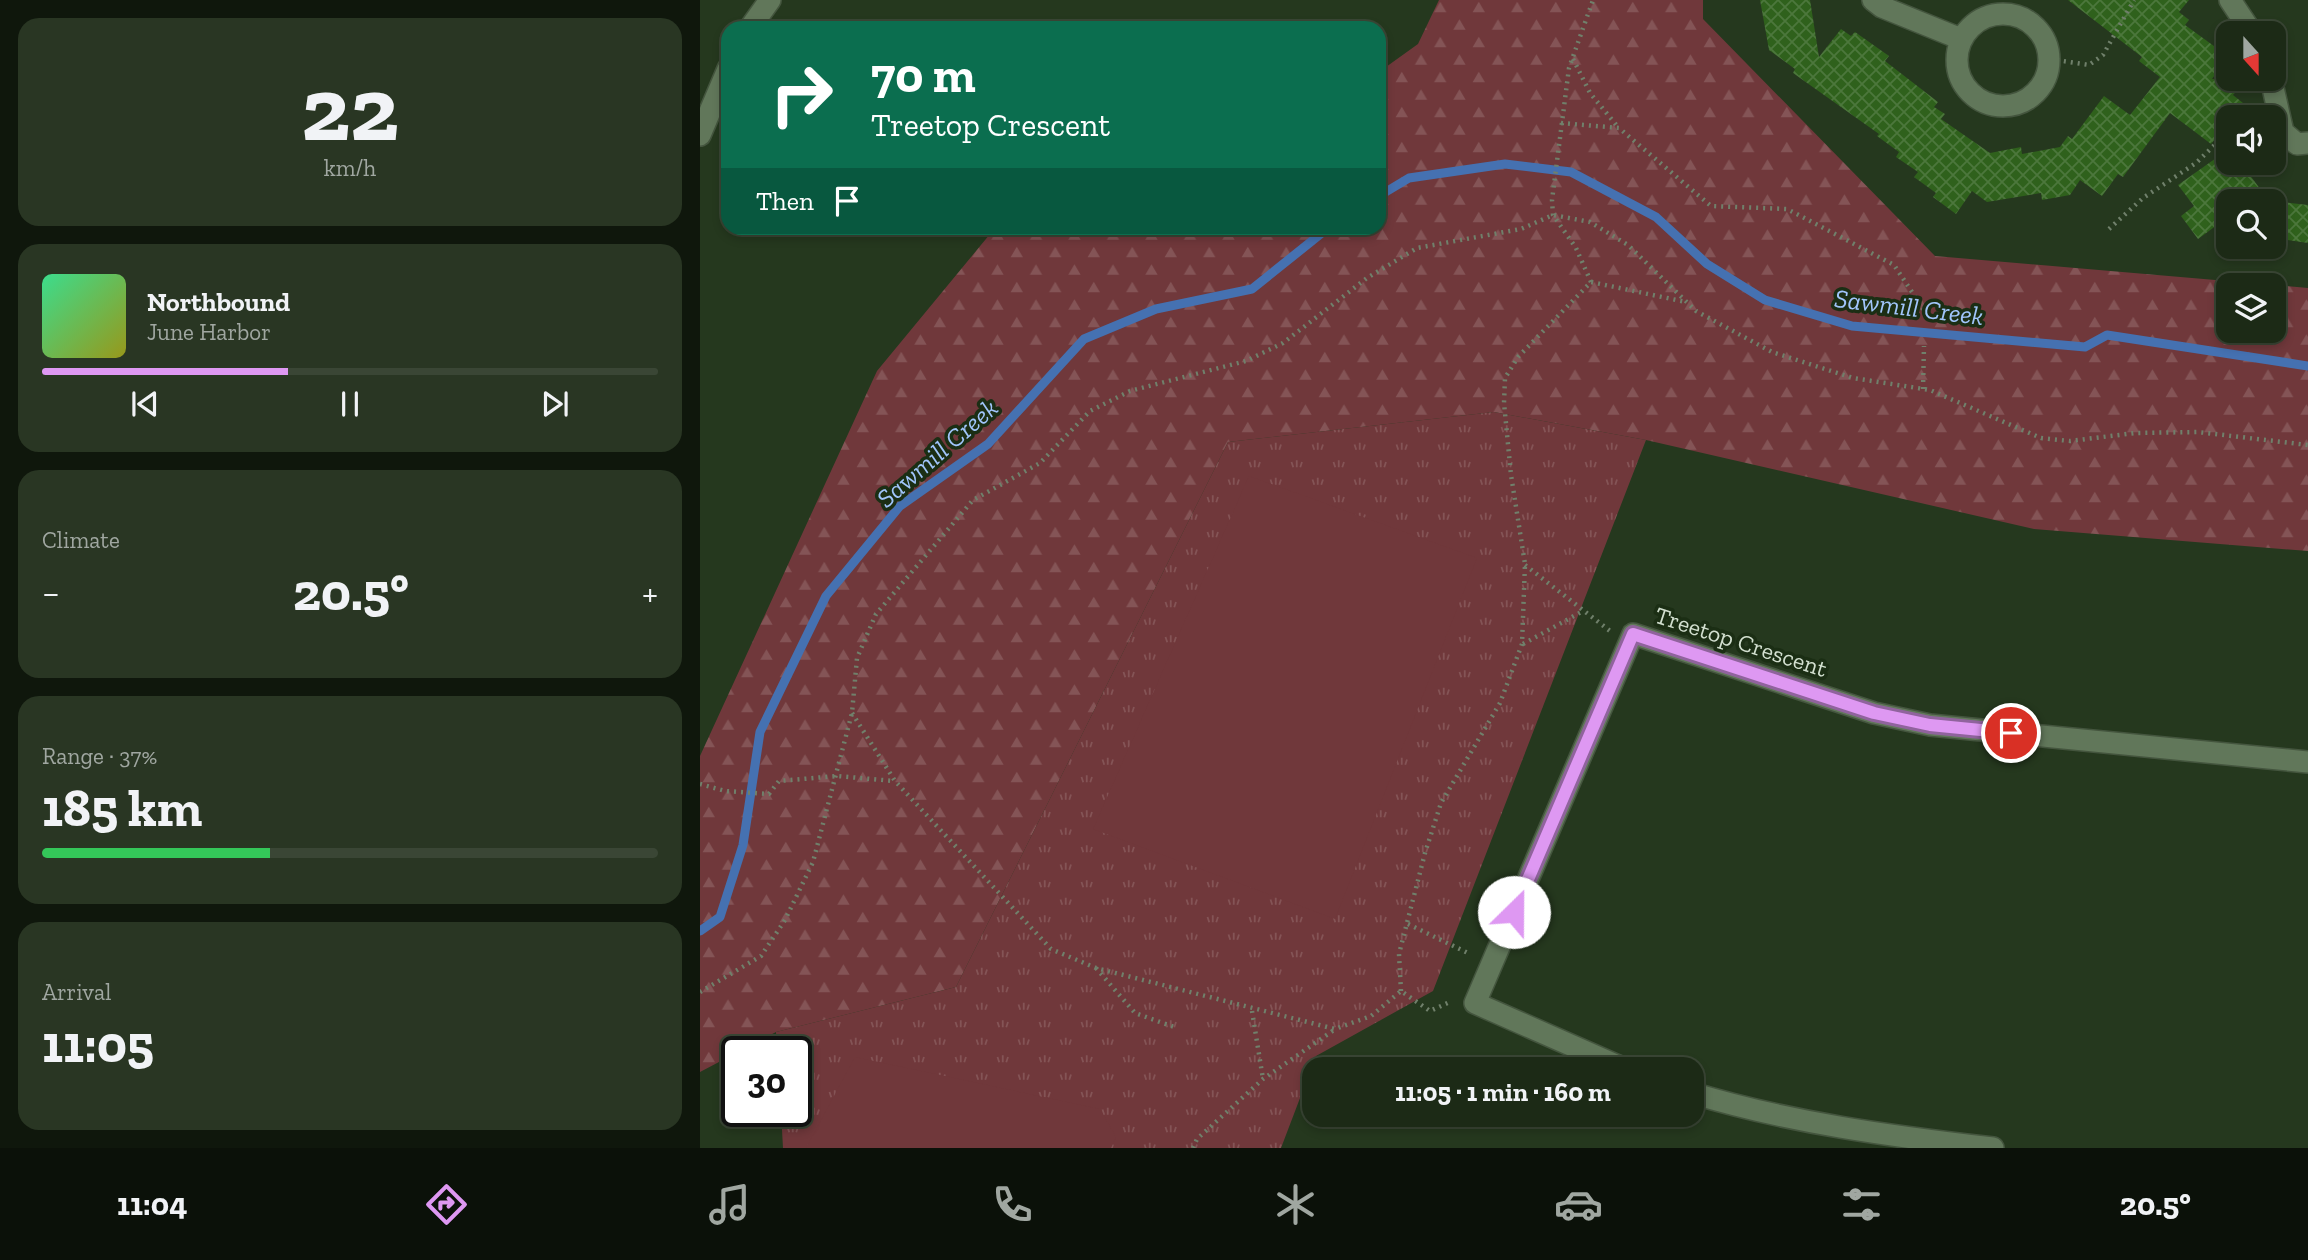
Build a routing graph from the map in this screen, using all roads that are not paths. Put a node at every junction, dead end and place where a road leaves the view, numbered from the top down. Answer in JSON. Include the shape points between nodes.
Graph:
{"nodes":[{"id":1,"x":770,"y":0,"type":"edge"},
{"id":2,"x":1873,"y":0,"type":"edge"},
{"id":3,"x":2230,"y":0,"type":"edge"},
{"id":4,"x":755,"y":21,"type":"edge"},
{"id":5,"x":2244,"y":21,"type":"edge"},
{"id":6,"x":1961,"y":39,"type":"junction"},
{"id":7,"x":721,"y":86,"type":"edge"},
{"id":8,"x":2273,"y":91,"type":"edge"},
{"id":9,"x":700,"y":135,"type":"edge"},
{"id":10,"x":2308,"y":143,"type":"edge"},
{"id":11,"x":2308,"y":762,"type":"edge"},
{"id":12,"x":1598,"y":1057,"type":"edge"},
{"id":13,"x":1704,"y":1097,"type":"edge"},
{"id":14,"x":1993,"y":1148,"type":"edge"}],
"edges":[{"from":1,"to":4,"type":"street"},
{"from":2,"to":6,"type":"street"},
{"from":3,"to":5,"type":"street"},
{"from":6,"to":6,"type":"street","via":[[1957,60],[1961,80],[1974,97],[1993,106],[2014,106],[2033,96],[2046,79],[2050,59],[2045,39],[2032,23],[2013,14],[1993,14],[1974,23]]},
{"from":7,"to":9,"type":"street"},
{"from":8,"to":10,"type":"street","via":[[2283,132],[2297,144]]},
{"from":11,"to":12,"type":"street","name":"Treetop Crescent","via":[[1930,725],[1874,713],[1633,634],[1475,1003]]},
{"from":13,"to":14,"type":"street","via":[[1756,1113],[1856,1132]]}]}
